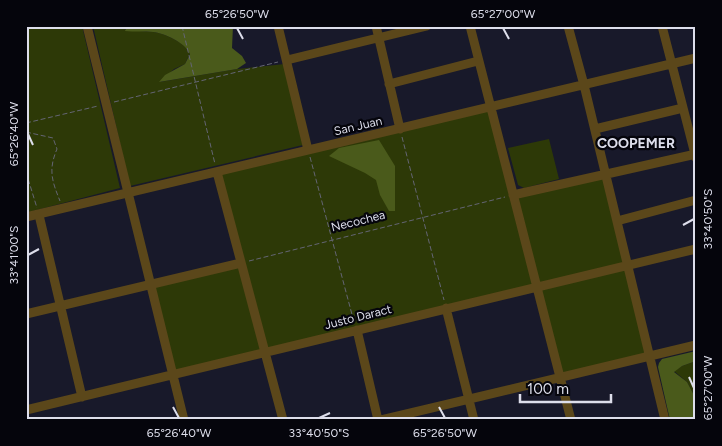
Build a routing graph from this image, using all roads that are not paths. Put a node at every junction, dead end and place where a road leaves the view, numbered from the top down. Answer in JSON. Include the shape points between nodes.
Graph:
{"nodes":[{"id":1,"x":87,"y":26,"type":"edge"},
{"id":2,"x":278,"y":26,"type":"edge"},
{"id":3,"x":376,"y":26,"type":"edge"},
{"id":4,"x":427,"y":26,"type":"edge"},
{"id":5,"x":470,"y":26,"type":"edge"},
{"id":6,"x":568,"y":26,"type":"edge"},
{"id":7,"x":662,"y":26,"type":"edge"},
{"id":8,"x":378,"y":38,"type":"junction"},
{"id":9,"x":696,"y":58,"type":"edge"},
{"id":10,"x":287,"y":60,"type":"junction"},
{"id":11,"x":478,"y":60,"type":"junction"},
{"id":12,"x":672,"y":64,"type":"junction"},
{"id":13,"x":389,"y":84,"type":"junction"},
{"id":14,"x":584,"y":85,"type":"junction"},
{"id":15,"x":489,"y":107,"type":"junction"},
{"id":16,"x":683,"y":108,"type":"junction"},
{"id":17,"x":400,"y":129,"type":"junction"},
{"id":18,"x":595,"y":130,"type":"junction"},
{"id":19,"x":308,"y":150,"type":"junction"},
{"id":20,"x":696,"y":156,"type":"edge"},
{"id":21,"x":217,"y":172,"type":"junction"},
{"id":22,"x":605,"y":175,"type":"junction"},
{"id":23,"x":127,"y":193,"type":"junction"},
{"id":24,"x":513,"y":195,"type":"junction"},
{"id":25,"x":696,"y":200,"type":"edge"},
{"id":26,"x":39,"y":214,"type":"junction"},
{"id":27,"x":26,"y":217,"type":"edge"},
{"id":28,"x":617,"y":221,"type":"junction"},
{"id":29,"x":696,"y":249,"type":"edge"},
{"id":30,"x":241,"y":262,"type":"junction"},
{"id":31,"x":628,"y":266,"type":"junction"},
{"id":32,"x":151,"y":284,"type":"junction"},
{"id":33,"x":536,"y":287,"type":"junction"},
{"id":34,"x":61,"y":306,"type":"junction"},
{"id":35,"x":446,"y":308,"type":"junction"},
{"id":36,"x":26,"y":314,"type":"edge"},
{"id":37,"x":356,"y":330,"type":"junction"},
{"id":38,"x":696,"y":345,"type":"edge"},
{"id":39,"x":266,"y":353,"type":"junction"},
{"id":40,"x":650,"y":356,"type":"junction"},
{"id":41,"x":173,"y":374,"type":"junction"},
{"id":42,"x":560,"y":377,"type":"junction"},
{"id":43,"x":82,"y":396,"type":"junction"},
{"id":44,"x":469,"y":399,"type":"junction"},
{"id":45,"x":26,"y":410,"type":"edge"},
{"id":46,"x":184,"y":420,"type":"edge"},
{"id":47,"x":283,"y":420,"type":"edge"},
{"id":48,"x":379,"y":420,"type":"edge"},
{"id":49,"x":474,"y":420,"type":"edge"},
{"id":50,"x":571,"y":420,"type":"edge"},
{"id":51,"x":665,"y":420,"type":"edge"}],
"edges":[{"from":1,"to":23,"type":"street"},
{"from":2,"to":10,"type":"street"},
{"from":3,"to":8,"type":"street"},
{"from":4,"to":8,"type":"street"},
{"from":5,"to":11,"type":"street"},
{"from":6,"to":14,"type":"street"},
{"from":7,"to":12,"type":"street"},
{"from":8,"to":10,"type":"street"},
{"from":8,"to":13,"type":"street"},
{"from":9,"to":12,"type":"street","name":"San Juan"},
{"from":10,"to":19,"type":"street"},
{"from":11,"to":13,"type":"street"},
{"from":11,"to":15,"type":"street"},
{"from":12,"to":14,"type":"street","name":"San Juan"},
{"from":12,"to":16,"type":"street"},
{"from":13,"to":17,"type":"street"},
{"from":14,"to":15,"type":"street","name":"San Juan"},
{"from":14,"to":18,"type":"street"},
{"from":15,"to":17,"type":"street","name":"San Juan"},
{"from":15,"to":24,"type":"street"},
{"from":16,"to":18,"type":"street"},
{"from":16,"to":20,"type":"street"},
{"from":17,"to":19,"type":"street","name":"San Juan"},
{"from":18,"to":22,"type":"street"},
{"from":19,"to":21,"type":"street","name":"San Juan"},
{"from":20,"to":22,"type":"street"},
{"from":21,"to":23,"type":"street","name":"San Juan"},
{"from":21,"to":30,"type":"street"},
{"from":22,"to":24,"type":"street"},
{"from":22,"to":28,"type":"street"},
{"from":23,"to":26,"type":"street","name":"San Juan"},
{"from":23,"to":32,"type":"street"},
{"from":24,"to":33,"type":"street"},
{"from":25,"to":28,"type":"street"},
{"from":26,"to":27,"type":"street","name":"San Juan"},
{"from":26,"to":34,"type":"street"},
{"from":28,"to":31,"type":"street"},
{"from":29,"to":31,"type":"street","name":"Justo Daract"},
{"from":30,"to":32,"type":"street"},
{"from":30,"to":39,"type":"street"},
{"from":31,"to":33,"type":"street","name":"Justo Daract"},
{"from":31,"to":40,"type":"street"},
{"from":32,"to":34,"type":"street"},
{"from":32,"to":41,"type":"street"},
{"from":33,"to":35,"type":"street","name":"Justo Daract"},
{"from":33,"to":42,"type":"street"},
{"from":34,"to":36,"type":"street"},
{"from":34,"to":43,"type":"street"},
{"from":35,"to":37,"type":"street","name":"Justo Daract"},
{"from":35,"to":44,"type":"street"},
{"from":37,"to":39,"type":"street","name":"Justo Daract"},
{"from":37,"to":48,"type":"street"},
{"from":38,"to":40,"type":"street"},
{"from":39,"to":41,"type":"street","name":"Justo Daract"},
{"from":39,"to":47,"type":"street"},
{"from":40,"to":42,"type":"street"},
{"from":40,"to":51,"type":"street"},
{"from":41,"to":43,"type":"street","name":"Justo Daract"},
{"from":41,"to":46,"type":"street"},
{"from":42,"to":44,"type":"street"},
{"from":42,"to":50,"type":"street"},
{"from":43,"to":45,"type":"street","name":"Justo Daract"},
{"from":44,"to":48,"type":"street"},
{"from":44,"to":49,"type":"street"}]}
